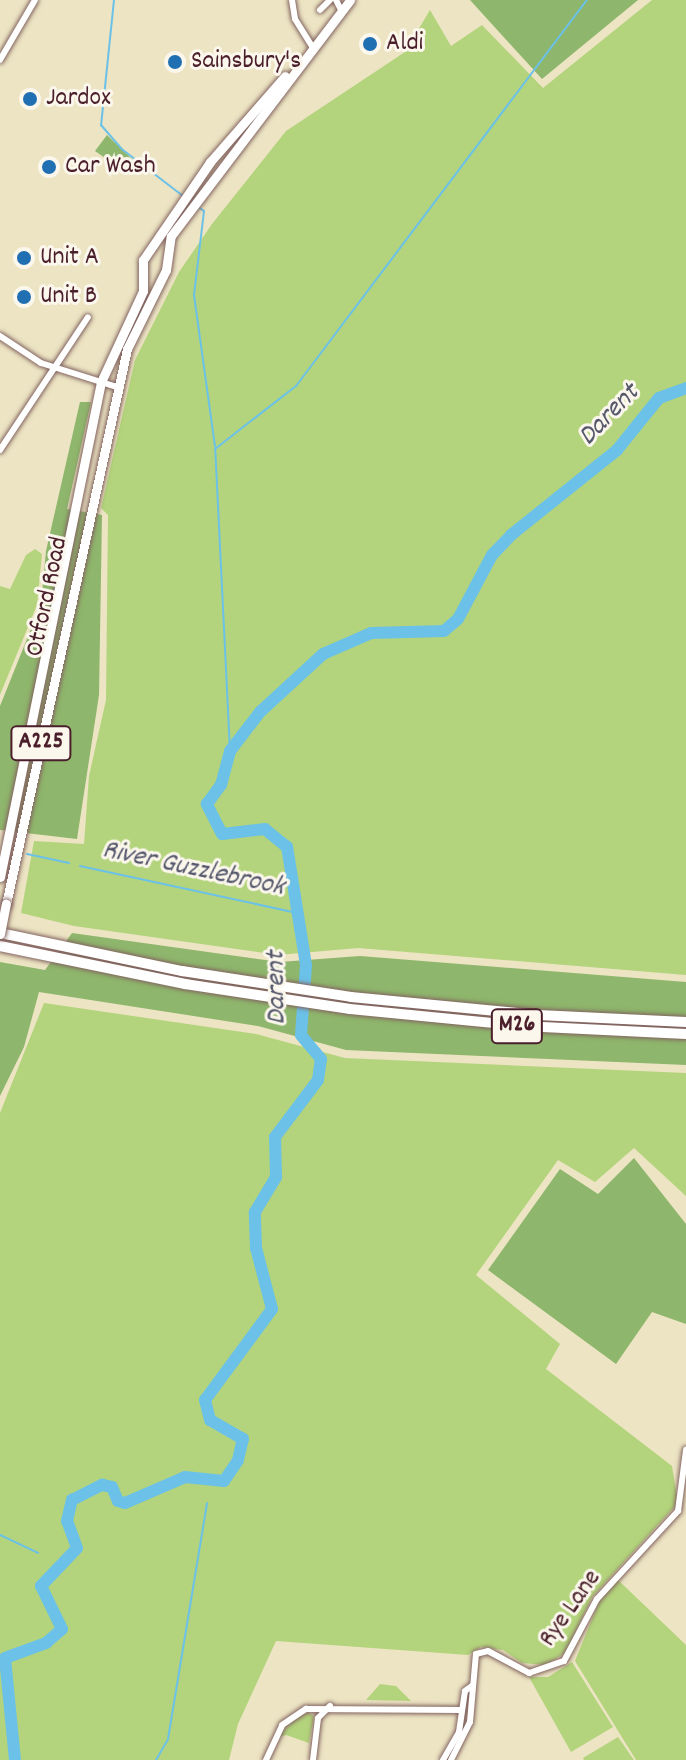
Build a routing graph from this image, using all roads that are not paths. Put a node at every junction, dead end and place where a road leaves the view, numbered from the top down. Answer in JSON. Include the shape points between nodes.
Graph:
{"nodes":[{"id":1,"x":35,"y":0,"type":"edge"},
{"id":2,"x":292,"y":0,"type":"edge"},
{"id":3,"x":330,"y":0,"type":"edge"},
{"id":4,"x":336,"y":0,"type":"edge"},
{"id":5,"x":350,"y":0,"type":"edge"},
{"id":6,"x":320,"y":10,"type":"dead end"},
{"id":7,"x":342,"y":12,"type":"junction"},
{"id":8,"x":313,"y":48,"type":"junction"},
{"id":9,"x":0,"y":60,"type":"edge"},
{"id":10,"x":148,"y":254,"type":"junction"},
{"id":11,"x":167,"y":261,"type":"junction"},
{"id":12,"x":146,"y":273,"type":"junction"},
{"id":13,"x":160,"y":276,"type":"junction"},
{"id":14,"x":88,"y":317,"type":"dead end"},
{"id":15,"x":0,"y":336,"type":"edge"},
{"id":16,"x":57,"y":366,"type":"junction"},
{"id":17,"x":101,"y":382,"type":"junction"},
{"id":18,"x":117,"y":387,"type":"junction"},
{"id":19,"x":0,"y":450,"type":"edge"},
{"id":20,"x":0,"y":877,"type":"edge"},
{"id":21,"x":0,"y":934,"type":"edge"},
{"id":22,"x":0,"y":946,"type":"edge"},
{"id":23,"x":266,"y":991,"type":"junction"},
{"id":24,"x":350,"y":1003,"type":"junction"},
{"id":25,"x":686,"y":1022,"type":"edge"},
{"id":26,"x":686,"y":1034,"type":"edge"},
{"id":27,"x":686,"y":1450,"type":"edge"},
{"id":28,"x":472,"y":1686,"type":"junction"},
{"id":29,"x":330,"y":1706,"type":"junction"},
{"id":30,"x":462,"y":1710,"type":"junction"},
{"id":31,"x":266,"y":1760,"type":"edge"},
{"id":32,"x":313,"y":1760,"type":"edge"},
{"id":33,"x":443,"y":1760,"type":"edge"},
{"id":34,"x":451,"y":1760,"type":"edge"}],
"edges":[{"from":1,"to":9,"type":"street"},
{"from":2,"to":8,"type":"street","via":[[295,19]]},
{"from":3,"to":6,"type":"street"},
{"from":4,"to":7,"type":"street"},
{"from":5,"to":7,"type":"main road","name":"Otford Road","number":"A225"},
{"from":7,"to":8,"type":"main road","name":"Otford Road","number":"A225"},
{"from":8,"to":10,"type":"main road","name":"Otford Road","number":"A225","via":[[210,162]]},
{"from":8,"to":11,"type":"main road","name":"Otford Road","number":"A225","via":[[171,236]]},
{"from":10,"to":11,"type":"main road","via":[[159,252]]},
{"from":10,"to":12,"type":"main road","name":"Otford Road","number":"A225"},
{"from":11,"to":13,"type":"main road","name":"Otford Road","number":"A225"},
{"from":12,"to":13,"type":"main road"},
{"from":12,"to":17,"type":"main road","name":"Otford Road","number":"A225","via":[[143,291]]},
{"from":13,"to":18,"type":"main road","name":"Otford Road","number":"A225","via":[[127,349]]},
{"from":14,"to":16,"type":"street"},
{"from":15,"to":16,"type":"street","via":[[41,363]]},
{"from":16,"to":17,"type":"street"},
{"from":16,"to":19,"type":"street"},
{"from":17,"to":18,"type":"street"},
{"from":17,"to":20,"type":"main road","name":"Otford Road","number":"A225"},
{"from":18,"to":21,"type":"main road","name":"Otford Road","number":"A225","bridge":true},
{"from":21,"to":23,"type":"highway","number":"M26"},
{"from":22,"to":23,"type":"highway","number":"M26"},
{"from":23,"to":24,"type":"highway","number":"M26"},
{"from":24,"to":25,"type":"highway","number":"M26"},
{"from":24,"to":26,"type":"highway","number":"M26","via":[[522,1026]]},
{"from":27,"to":28,"type":"street","name":"Rye Lane","via":[[678,1511],[597,1599],[564,1661],[531,1673],[482,1651],[475,1656]]},
{"from":28,"to":30,"type":"street","via":[[465,1691]]},
{"from":28,"to":34,"type":"street","name":"Rye Lane","via":[[468,1728]]},
{"from":29,"to":30,"type":"street"},
{"from":29,"to":31,"type":"street","via":[[289,1717],[273,1736]]},
{"from":29,"to":32,"type":"street","via":[[318,1718]]},
{"from":30,"to":33,"type":"street","via":[[459,1732]]}]}
